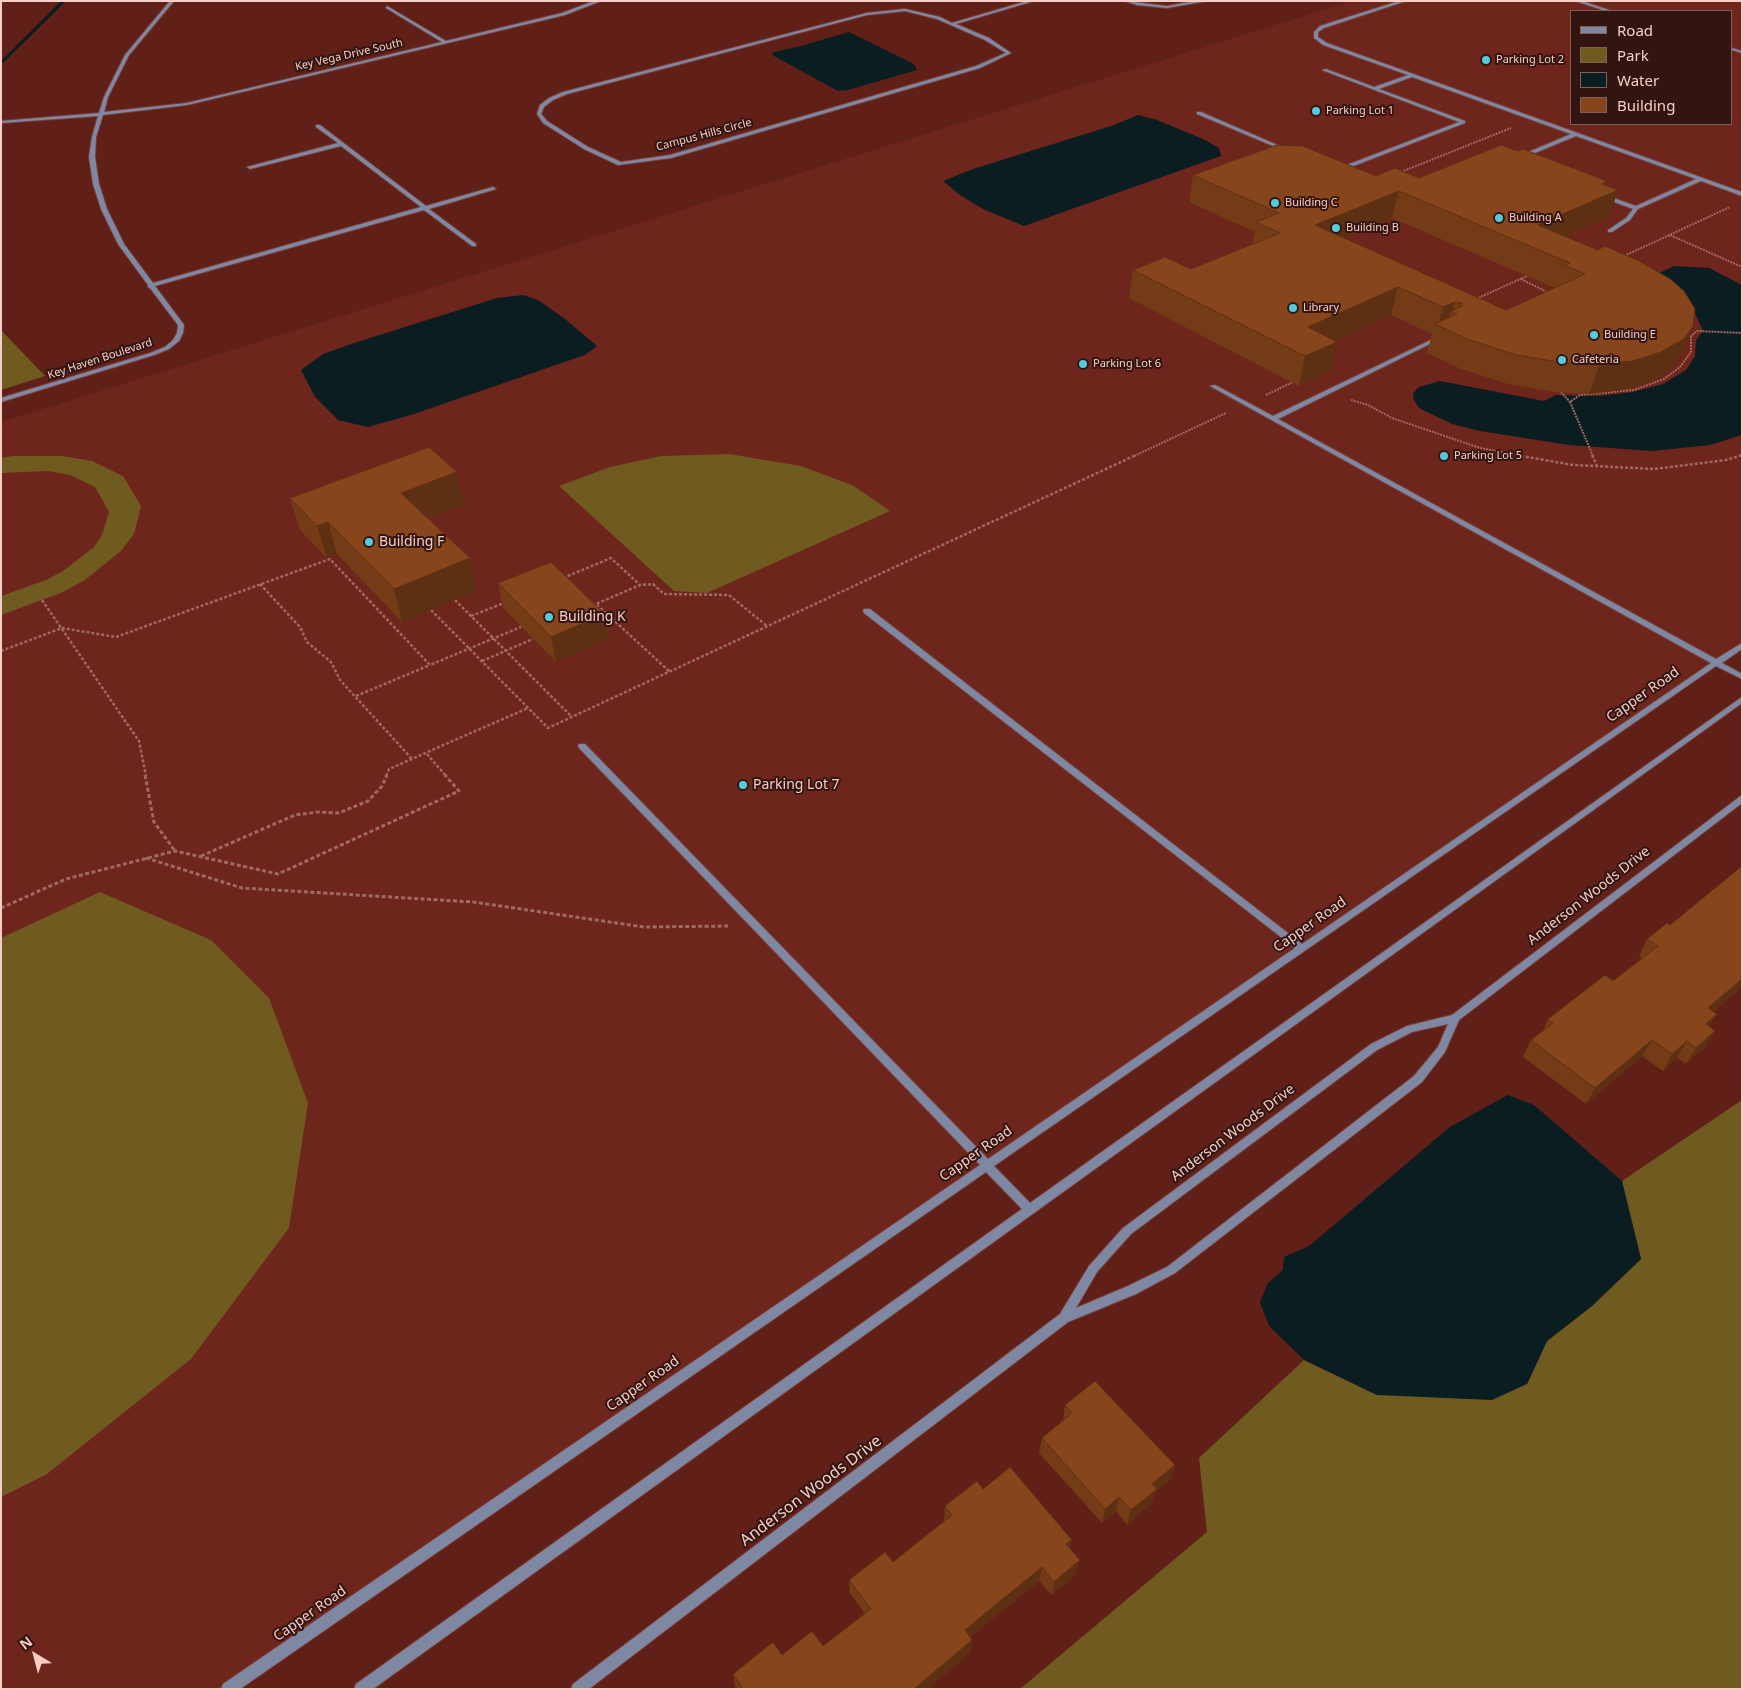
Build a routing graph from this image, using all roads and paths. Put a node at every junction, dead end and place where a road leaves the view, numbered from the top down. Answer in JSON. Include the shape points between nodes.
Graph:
{"nodes":[{"id":1,"x":172,"y":1,"type":"edge"},
{"id":2,"x":600,"y":1,"type":"edge"},
{"id":3,"x":1032,"y":1,"type":"edge"},
{"id":4,"x":1127,"y":1,"type":"edge"},
{"id":5,"x":1205,"y":1,"type":"edge"},
{"id":6,"x":1404,"y":1,"type":"edge"},
{"id":7,"x":1577,"y":1,"type":"edge"},
{"id":8,"x":387,"y":6,"type":"dead end"},
{"id":9,"x":1607,"y":10,"type":"edge"},
{"id":10,"x":952,"y":24,"type":"junction"},
{"id":11,"x":445,"y":42,"type":"junction"},
{"id":12,"x":1324,"y":70,"type":"dead end"},
{"id":13,"x":1413,"y":75,"type":"junction"},
{"id":14,"x":1374,"y":89,"type":"junction"},
{"id":15,"x":1199,"y":113,"type":"dead end"},
{"id":16,"x":100,"y":115,"type":"junction"},
{"id":17,"x":1,"y":122,"type":"edge"},
{"id":18,"x":1518,"y":125,"type":"dead end"},
{"id":19,"x":318,"y":126,"type":"dead end"},
{"id":20,"x":1576,"y":134,"type":"junction"},
{"id":21,"x":342,"y":144,"type":"junction"},
{"id":22,"x":1292,"y":152,"type":"edge"},
{"id":23,"x":1512,"y":160,"type":"edge"},
{"id":24,"x":250,"y":166,"type":"dead end"},
{"id":25,"x":1337,"y":171,"type":"edge"},
{"id":26,"x":1398,"y":173,"type":"edge"},
{"id":27,"x":1701,"y":180,"type":"junction"},
{"id":28,"x":493,"y":189,"type":"dead end"},
{"id":29,"x":1742,"y":194,"type":"edge"},
{"id":30,"x":1601,"y":195,"type":"edge"},
{"id":31,"x":1733,"y":206,"type":"dead end"},
{"id":32,"x":425,"y":208,"type":"junction"},
{"id":33,"x":1636,"y":208,"type":"junction"},
{"id":34,"x":1610,"y":231,"type":"dead end"},
{"id":35,"x":1670,"y":236,"type":"junction"},
{"id":36,"x":474,"y":245,"type":"dead end"},
{"id":37,"x":1624,"y":256,"type":"edge"},
{"id":38,"x":1742,"y":267,"type":"edge"},
{"id":39,"x":1527,"y":276,"type":"dead end"},
{"id":40,"x":1520,"y":279,"type":"junction"},
{"id":41,"x":150,"y":286,"type":"junction"},
{"id":42,"x":1556,"y":296,"type":"edge"},
{"id":43,"x":1470,"y":302,"type":"edge"},
{"id":44,"x":1688,"y":331,"type":"edge"},
{"id":45,"x":1697,"y":331,"type":"junction"},
{"id":46,"x":1450,"y":333,"type":"edge"},
{"id":47,"x":1742,"y":333,"type":"edge"},
{"id":48,"x":1292,"y":382,"type":"dead end"},
{"id":49,"x":1213,"y":386,"type":"dead end"},
{"id":50,"x":1328,"y":392,"type":"junction"},
{"id":51,"x":1560,"y":392,"type":"dead end"},
{"id":52,"x":1,"y":400,"type":"edge"},
{"id":53,"x":1570,"y":402,"type":"junction"},
{"id":54,"x":1246,"y":404,"type":"junction"},
{"id":55,"x":1273,"y":419,"type":"junction"},
{"id":56,"x":1742,"y":455,"type":"edge"},
{"id":57,"x":1597,"y":466,"type":"junction"},
{"id":58,"x":558,"y":580,"type":"edge"},
{"id":59,"x":260,"y":584,"type":"junction"},
{"id":60,"x":640,"y":585,"type":"junction"},
{"id":61,"x":42,"y":600,"type":"dead end"},
{"id":62,"x":455,"y":600,"type":"dead end"},
{"id":63,"x":506,"y":602,"type":"edge"},
{"id":64,"x":596,"y":604,"type":"junction"},
{"id":65,"x":591,"y":606,"type":"edge"},
{"id":66,"x":431,"y":610,"type":"dead end"},
{"id":67,"x":867,"y":611,"type":"dead end"},
{"id":68,"x":471,"y":616,"type":"junction"},
{"id":69,"x":767,"y":626,"type":"junction"},
{"id":70,"x":521,"y":627,"type":"edge"},
{"id":71,"x":62,"y":628,"type":"junction"},
{"id":72,"x":493,"y":638,"type":"junction"},
{"id":73,"x":533,"y":639,"type":"edge"},
{"id":74,"x":1742,"y":645,"type":"edge"},
{"id":75,"x":469,"y":648,"type":"junction"},
{"id":76,"x":1,"y":651,"type":"edge"},
{"id":77,"x":506,"y":651,"type":"junction"},
{"id":78,"x":482,"y":661,"type":"junction"},
{"id":79,"x":1716,"y":663,"type":"junction"},
{"id":80,"x":430,"y":665,"type":"junction"},
{"id":81,"x":669,"y":671,"type":"junction"},
{"id":82,"x":1742,"y":677,"type":"edge"},
{"id":83,"x":356,"y":696,"type":"junction"},
{"id":84,"x":1742,"y":699,"type":"edge"},
{"id":85,"x":528,"y":708,"type":"junction"},
{"id":86,"x":572,"y":717,"type":"junction"},
{"id":87,"x":582,"y":746,"type":"dead end"},
{"id":88,"x":427,"y":754,"type":"junction"},
{"id":89,"x":412,"y":758,"type":"junction"},
{"id":90,"x":1742,"y":798,"type":"edge"},
{"id":91,"x":175,"y":851,"type":"junction"},
{"id":92,"x":199,"y":856,"type":"junction"},
{"id":93,"x":146,"y":858,"type":"junction"},
{"id":94,"x":1,"y":908,"type":"edge"},
{"id":95,"x":756,"y":926,"type":"junction"},
{"id":96,"x":1302,"y":949,"type":"junction"},
{"id":97,"x":1455,"y":1018,"type":"junction"},
{"id":98,"x":987,"y":1165,"type":"junction"},
{"id":99,"x":1029,"y":1209,"type":"junction"},
{"id":100,"x":1064,"y":1318,"type":"junction"},
{"id":101,"x":228,"y":1689,"type":"edge"},
{"id":102,"x":361,"y":1689,"type":"edge"},
{"id":103,"x":578,"y":1689,"type":"edge"}],
"edges":[{"from":1,"to":16,"type":"street","name":"Key Haven Boulevard","via":[[127,55]]},
{"from":2,"to":11,"type":"street","name":"Key Vega Drive South","via":[[563,14]]},
{"from":3,"to":10,"type":"street"},
{"from":4,"to":5,"type":"street","via":[[1168,7]]},
{"from":6,"to":13,"type":"street","via":[[1322,27],[1316,32],[1316,38]]},
{"from":7,"to":9,"type":"street"},
{"from":8,"to":11,"type":"street"},
{"from":10,"to":10,"type":"street","name":"Campus Hills Circle","via":[[905,10],[867,14],[565,93],[542,106],[539,114],[545,122],[586,148],[620,164],[671,156],[978,67],[1009,53],[987,39]]},
{"from":11,"to":16,"type":"street","name":"Key Vega Drive South","via":[[187,104]]},
{"from":12,"to":14,"type":"street"},
{"from":13,"to":14,"type":"street"},
{"from":13,"to":20,"type":"street"},
{"from":14,"to":25,"type":"street","via":[[1463,122]]},
{"from":15,"to":22,"type":"street"},
{"from":16,"to":17,"type":"street","name":"Key Vega Drive South"},
{"from":16,"to":41,"type":"street","name":"Key Haven Boulevard","via":[[92,157],[96,184],[104,210],[121,244]]},
{"from":18,"to":26,"type":"path"},
{"from":19,"to":21,"type":"street"},
{"from":20,"to":23,"type":"street"},
{"from":20,"to":27,"type":"street"},
{"from":21,"to":24,"type":"street"},
{"from":21,"to":32,"type":"street"},
{"from":27,"to":29,"type":"street"},
{"from":27,"to":33,"type":"street"},
{"from":28,"to":32,"type":"street"},
{"from":30,"to":33,"type":"street"},
{"from":31,"to":35,"type":"path"},
{"from":32,"to":36,"type":"street"},
{"from":32,"to":41,"type":"street"},
{"from":33,"to":34,"type":"street","via":[[1628,219]]},
{"from":35,"to":37,"type":"path"},
{"from":35,"to":38,"type":"path"},
{"from":39,"to":40,"type":"path"},
{"from":40,"to":42,"type":"path"},
{"from":40,"to":43,"type":"path"},
{"from":41,"to":52,"type":"street","name":"Key Haven Boulevard","via":[[181,325],[176,341],[152,354]]},
{"from":44,"to":45,"type":"path"},
{"from":45,"to":47,"type":"path"},
{"from":45,"to":53,"type":"path","via":[[1691,336],[1691,352],[1680,367],[1664,379],[1634,390],[1580,395]]},
{"from":46,"to":50,"type":"street"},
{"from":48,"to":54,"type":"path"},
{"from":49,"to":54,"type":"street"},
{"from":50,"to":55,"type":"street"},
{"from":50,"to":57,"type":"path","via":[[1480,448],[1572,465]]},
{"from":51,"to":53,"type":"path"},
{"from":53,"to":57,"type":"path"},
{"from":54,"to":55,"type":"street"},
{"from":54,"to":69,"type":"path"},
{"from":55,"to":79,"type":"street"},
{"from":56,"to":57,"type":"path","via":[[1654,469]]},
{"from":58,"to":60,"type":"path","via":[[611,558]]},
{"from":59,"to":71,"type":"path","via":[[116,637]]},
{"from":59,"to":80,"type":"path","via":[[330,559]]},
{"from":59,"to":83,"type":"path","via":[[300,627],[307,642],[331,662],[340,680]]},
{"from":60,"to":64,"type":"path"},
{"from":60,"to":69,"type":"path","via":[[653,584],[664,594],[729,595]]},
{"from":61,"to":71,"type":"path"},
{"from":62,"to":68,"type":"path"},
{"from":63,"to":68,"type":"path"},
{"from":64,"to":65,"type":"path"},
{"from":64,"to":81,"type":"path"},
{"from":66,"to":75,"type":"path"},
{"from":67,"to":96,"type":"street"},
{"from":68,"to":72,"type":"path"},
{"from":69,"to":81,"type":"path"},
{"from":70,"to":72,"type":"path"},
{"from":71,"to":76,"type":"path"},
{"from":71,"to":91,"type":"path","via":[[139,741],[154,822]]},
{"from":72,"to":75,"type":"path"},
{"from":72,"to":77,"type":"path"},
{"from":73,"to":77,"type":"path"},
{"from":74,"to":79,"type":"street","name":"Capper Road"},
{"from":75,"to":78,"type":"path"},
{"from":75,"to":80,"type":"path"},
{"from":77,"to":78,"type":"path"},
{"from":77,"to":86,"type":"path"},
{"from":78,"to":85,"type":"path"},
{"from":79,"to":82,"type":"street"},
{"from":79,"to":96,"type":"street","name":"Capper Road"},
{"from":80,"to":83,"type":"path"},
{"from":81,"to":86,"type":"path"},
{"from":83,"to":89,"type":"path"},
{"from":84,"to":99,"type":"street"},
{"from":85,"to":86,"type":"path","via":[[548,728]]},
{"from":85,"to":88,"type":"path"},
{"from":87,"to":95,"type":"street"},
{"from":88,"to":89,"type":"path"},
{"from":88,"to":92,"type":"path","via":[[459,791],[278,874]]},
{"from":89,"to":92,"type":"path","via":[[389,769],[382,786],[368,801],[339,813],[295,815]]},
{"from":90,"to":97,"type":"street","name":"Anderson Woods Drive"},
{"from":91,"to":92,"type":"path"},
{"from":91,"to":93,"type":"path"},
{"from":93,"to":94,"type":"path","via":[[66,879]]},
{"from":93,"to":95,"type":"path","via":[[242,888],[473,902],[644,927]]},
{"from":95,"to":98,"type":"street"},
{"from":96,"to":98,"type":"street","name":"Capper Road"},
{"from":97,"to":100,"type":"street","name":"Anderson Woods Drive","via":[[1442,1049],[1418,1079],[1172,1270]]},
{"from":97,"to":100,"type":"street","name":"Anderson Woods Drive","via":[[1410,1029],[1374,1047],[1127,1231],[1093,1270]]},
{"from":98,"to":99,"type":"street"},
{"from":98,"to":101,"type":"street","name":"Capper Road"},
{"from":99,"to":102,"type":"street"},
{"from":100,"to":103,"type":"street","name":"Anderson Woods Drive"}]}
